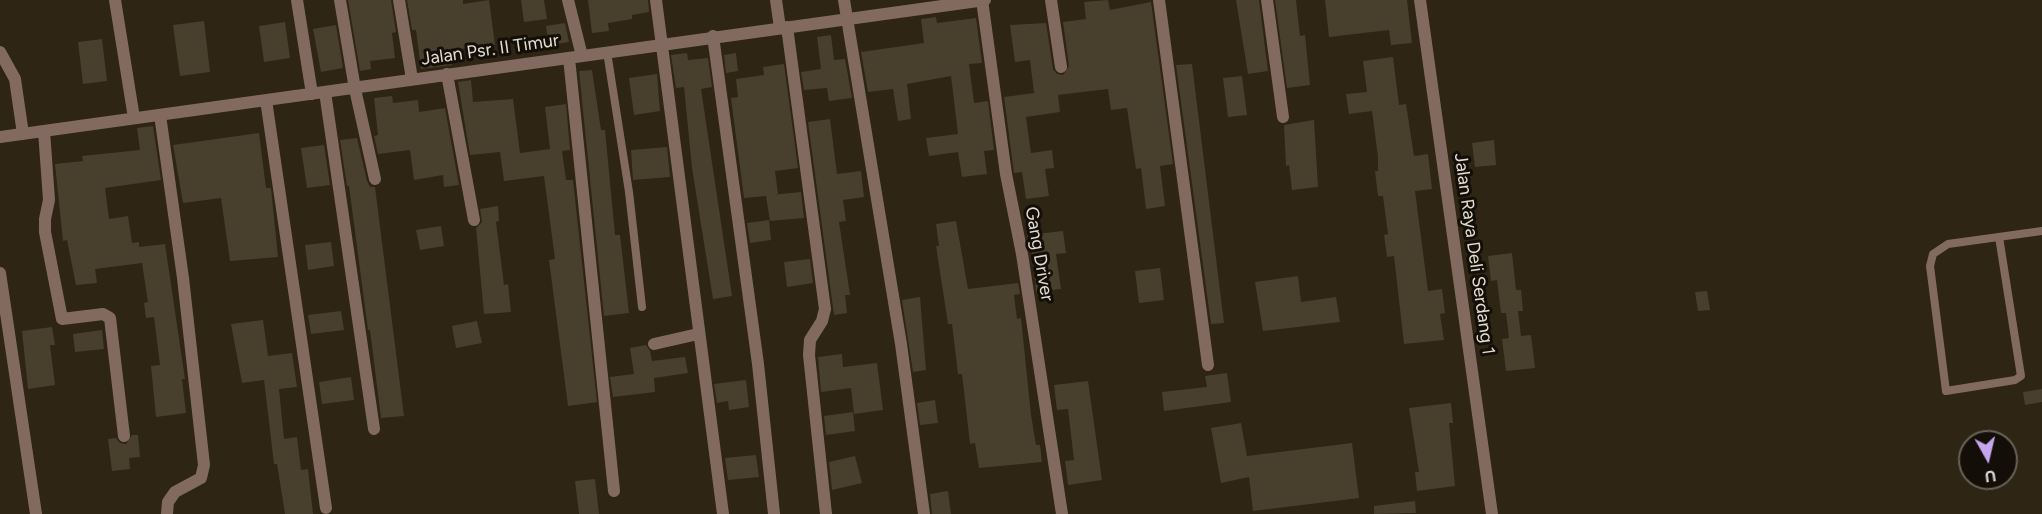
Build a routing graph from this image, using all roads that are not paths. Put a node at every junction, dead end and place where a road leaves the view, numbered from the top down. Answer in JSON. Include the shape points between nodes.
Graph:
{"nodes":[{"id":1,"x":115,"y":0,"type":"edge"},
{"id":2,"x":297,"y":0,"type":"edge"},
{"id":3,"x":339,"y":0,"type":"edge"},
{"id":4,"x":399,"y":0,"type":"edge"},
{"id":5,"x":568,"y":0,"type":"edge"},
{"id":6,"x":656,"y":0,"type":"edge"},
{"id":7,"x":776,"y":0,"type":"edge"},
{"id":8,"x":844,"y":0,"type":"edge"},
{"id":9,"x":983,"y":0,"type":"edge"},
{"id":10,"x":1052,"y":0,"type":"edge"},
{"id":11,"x":1159,"y":0,"type":"edge"},
{"id":12,"x":1267,"y":0,"type":"edge"},
{"id":13,"x":1420,"y":0,"type":"edge"},
{"id":14,"x":924,"y":4,"type":"edge"},
{"id":15,"x":847,"y":19,"type":"junction"},
{"id":16,"x":784,"y":28,"type":"junction"},
{"id":17,"x":713,"y":36,"type":"junction"},
{"id":18,"x":663,"y":44,"type":"junction"},
{"id":19,"x":0,"y":52,"type":"edge"},
{"id":20,"x":607,"y":52,"type":"junction"},
{"id":21,"x":576,"y":57,"type":"junction"},
{"id":22,"x":1061,"y":67,"type":"dead end"},
{"id":23,"x":447,"y":74,"type":"junction"},
{"id":24,"x":412,"y":79,"type":"junction"},
{"id":25,"x":355,"y":89,"type":"junction"},
{"id":26,"x":325,"y":92,"type":"junction"},
{"id":27,"x":312,"y":94,"type":"junction"},
{"id":28,"x":266,"y":100,"type":"junction"},
{"id":29,"x":160,"y":115,"type":"junction"},
{"id":30,"x":1283,"y":117,"type":"dead end"},
{"id":31,"x":134,"y":118,"type":"junction"},
{"id":32,"x":44,"y":131,"type":"junction"},
{"id":33,"x":22,"y":134,"type":"junction"},
{"id":34,"x":0,"y":137,"type":"edge"},
{"id":35,"x":375,"y":179,"type":"dead end"},
{"id":36,"x":474,"y":220,"type":"dead end"},
{"id":37,"x":2042,"y":231,"type":"edge"},
{"id":38,"x":1999,"y":237,"type":"junction"},
{"id":39,"x":0,"y":273,"type":"edge"},
{"id":40,"x":642,"y":308,"type":"dead end"},
{"id":41,"x":698,"y":334,"type":"junction"},
{"id":42,"x":654,"y":344,"type":"dead end"},
{"id":43,"x":1208,"y":365,"type":"dead end"},
{"id":44,"x":374,"y":429,"type":"dead end"},
{"id":45,"x":124,"y":436,"type":"dead end"},
{"id":46,"x":614,"y":491,"type":"dead end"},
{"id":47,"x":326,"y":508,"type":"dead end"},
{"id":48,"x":36,"y":514,"type":"edge"},
{"id":49,"x":167,"y":514,"type":"edge"},
{"id":50,"x":723,"y":514,"type":"edge"},
{"id":51,"x":774,"y":514,"type":"edge"},
{"id":52,"x":826,"y":514,"type":"edge"},
{"id":53,"x":924,"y":514,"type":"edge"},
{"id":54,"x":1062,"y":514,"type":"edge"},
{"id":55,"x":1492,"y":514,"type":"edge"}],
"edges":[{"from":1,"to":31,"type":"street"},
{"from":2,"to":27,"type":"street"},
{"from":3,"to":25,"type":"street"},
{"from":4,"to":24,"type":"street"},
{"from":5,"to":21,"type":"street"},
{"from":6,"to":18,"type":"street"},
{"from":7,"to":16,"type":"street"},
{"from":8,"to":15,"type":"street"},
{"from":9,"to":14,"type":"street","name":"Jalan Psr. II Timur"},
{"from":9,"to":54,"type":"street","name":"Gang Driver","via":[[1006,174]]},
{"from":10,"to":22,"type":"street"},
{"from":11,"to":43,"type":"street"},
{"from":12,"to":30,"type":"street"},
{"from":13,"to":55,"type":"street","name":"Jalan Raya Deli Serdang 1"},
{"from":14,"to":15,"type":"street","name":"Jalan Psr. II Timur"},
{"from":15,"to":16,"type":"street","name":"Jalan Psr. II Timur"},
{"from":15,"to":53,"type":"street","via":[[901,344]]},
{"from":16,"to":17,"type":"street","name":"Jalan Psr. II Timur"},
{"from":16,"to":52,"type":"street","via":[[825,309],[809,347]]},
{"from":17,"to":18,"type":"street","name":"Jalan Psr. II Timur"},
{"from":17,"to":51,"type":"street","via":[[758,364]]},
{"from":18,"to":20,"type":"street","name":"Jalan Psr. II Timur"},
{"from":18,"to":41,"type":"street"},
{"from":19,"to":33,"type":"street","via":[[15,79]]},
{"from":20,"to":21,"type":"street","name":"Jalan Psr. II Timur"},
{"from":20,"to":40,"type":"lane"},
{"from":21,"to":23,"type":"street","name":"Jalan Psr. II Timur"},
{"from":21,"to":46,"type":"street"},
{"from":23,"to":24,"type":"street","name":"Jalan Psr. II Timur"},
{"from":23,"to":36,"type":"street"},
{"from":24,"to":25,"type":"street","name":"Jalan Psr. II Timur"},
{"from":25,"to":26,"type":"street","name":"Jalan Psr. II Timur"},
{"from":25,"to":35,"type":"street"},
{"from":26,"to":27,"type":"street","name":"Jalan Psr. II Timur"},
{"from":26,"to":44,"type":"street"},
{"from":27,"to":28,"type":"street","name":"Jalan Psr. II Timur"},
{"from":28,"to":29,"type":"street","name":"Jalan Psr. II Timur"},
{"from":28,"to":47,"type":"street"},
{"from":29,"to":31,"type":"street","name":"Jalan Psr. II Timur"},
{"from":29,"to":49,"type":"street","via":[[204,465],[201,478],[175,492],[168,502]]},
{"from":31,"to":32,"type":"street","name":"Jalan Psr. II Timur"},
{"from":32,"to":33,"type":"street","name":"Jalan Psr. II Timur"},
{"from":32,"to":45,"type":"street","via":[[49,200],[45,232],[62,319],[103,314],[110,318]]},
{"from":33,"to":34,"type":"street","name":"Jalan Psr. II Timur"},
{"from":37,"to":38,"type":"lane"},
{"from":38,"to":38,"type":"lane","via":[[1948,244],[1931,259],[1946,391],[2021,376]]},
{"from":39,"to":48,"type":"street"},
{"from":41,"to":42,"type":"street"},
{"from":41,"to":50,"type":"street"}]}
